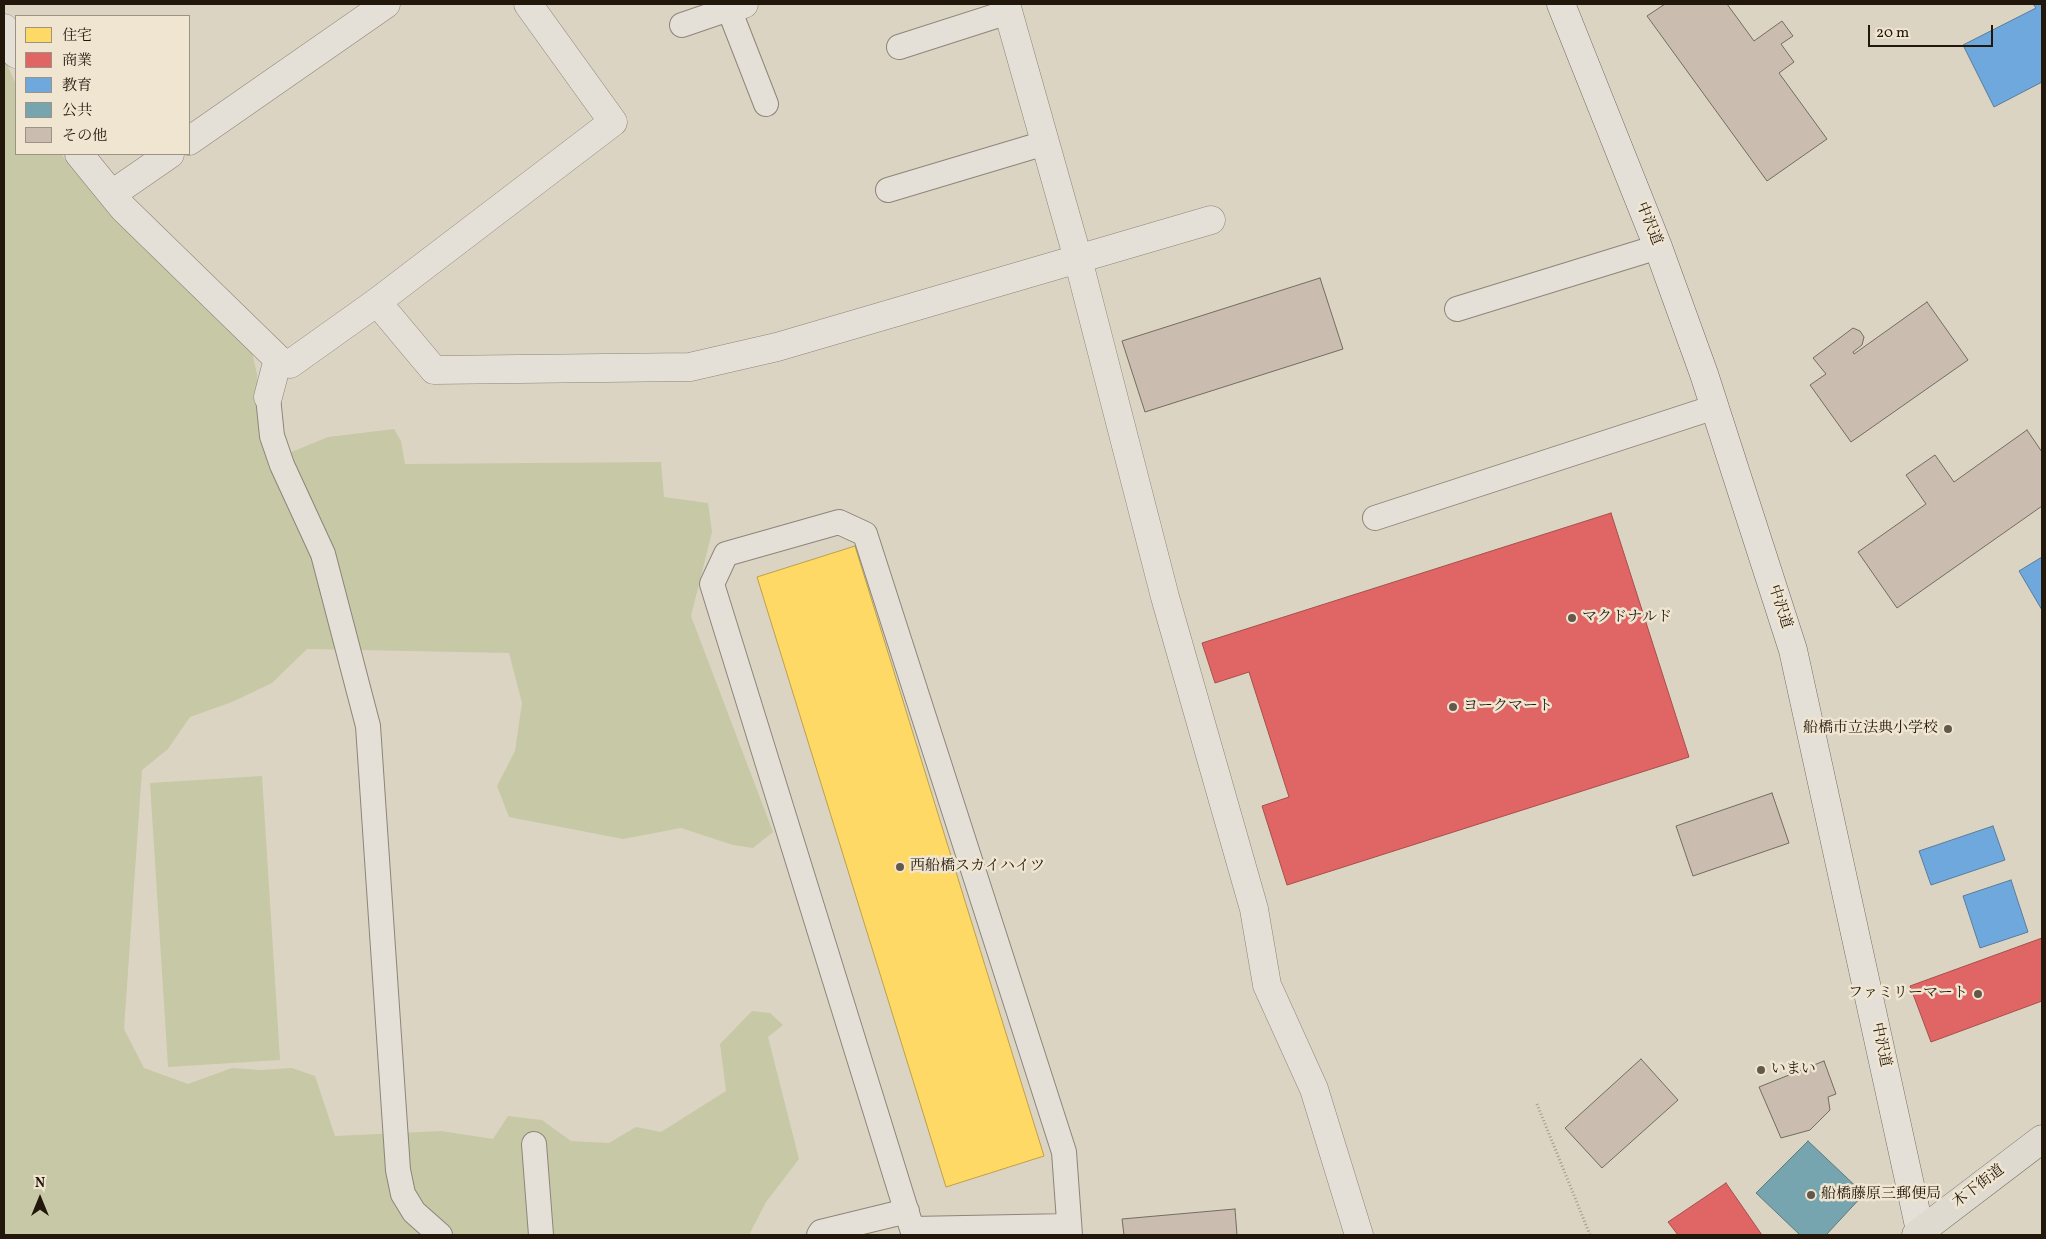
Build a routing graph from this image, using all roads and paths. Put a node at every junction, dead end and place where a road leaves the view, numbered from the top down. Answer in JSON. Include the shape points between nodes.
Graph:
{"nodes":[{"id":1,"x":386,"y":4,"type":"edge"},
{"id":2,"x":528,"y":4,"type":"edge"},
{"id":3,"x":1561,"y":4,"type":"edge"},
{"id":4,"x":733,"y":5,"type":"edge"},
{"id":5,"x":1007,"y":8,"type":"edge"},
{"id":6,"x":682,"y":25,"type":"dead end"},
{"id":7,"x":4,"y":28,"type":"edge"},
{"id":8,"x":899,"y":47,"type":"dead end"},
{"id":9,"x":15,"y":52,"type":"edge"},
{"id":10,"x":766,"y":104,"type":"dead end"},
{"id":11,"x":190,"y":140,"type":"edge"},
{"id":12,"x":1045,"y":143,"type":"junction"},
{"id":13,"x":80,"y":155,"type":"edge"},
{"id":14,"x":169,"y":155,"type":"edge"},
{"id":15,"x":888,"y":190,"type":"dead end"},
{"id":16,"x":112,"y":194,"type":"junction"},
{"id":17,"x":1211,"y":220,"type":"dead end"},
{"id":18,"x":1658,"y":247,"type":"junction"},
{"id":19,"x":1078,"y":259,"type":"junction"},
{"id":20,"x":377,"y":302,"type":"junction"},
{"id":21,"x":1457,"y":309,"type":"dead end"},
{"id":22,"x":278,"y":359,"type":"junction"},
{"id":23,"x":268,"y":397,"type":"joint"},
{"id":24,"x":1715,"y":407,"type":"junction"},
{"id":25,"x":1375,"y":518,"type":"dead end"},
{"id":26,"x":1537,"y":1104,"type":"dead end"},
{"id":27,"x":2042,"y":1139,"type":"edge"},
{"id":28,"x":534,"y":1144,"type":"dead end"},
{"id":29,"x":907,"y":1210,"type":"junction"},
{"id":30,"x":1070,"y":1230,"type":"edge"},
{"id":31,"x":1919,"y":1234,"type":"edge"},
{"id":32,"x":440,"y":1235,"type":"edge"},
{"id":33,"x":541,"y":1235,"type":"edge"},
{"id":34,"x":819,"y":1235,"type":"edge"},
{"id":35,"x":1359,"y":1235,"type":"edge"},
{"id":36,"x":1590,"y":1235,"type":"edge"}],
"edges":[{"from":1,"to":11,"type":"street"},
{"from":2,"to":20,"type":"street","via":[[613,122]]},
{"from":3,"to":18,"type":"street","name":"中沢道"},
{"from":4,"to":6,"type":"lane"},
{"from":4,"to":10,"type":"lane"},
{"from":5,"to":8,"type":"lane"},
{"from":5,"to":12,"type":"street"},
{"from":7,"to":9,"type":"street"},
{"from":12,"to":15,"type":"lane"},
{"from":12,"to":19,"type":"street"},
{"from":13,"to":16,"type":"street"},
{"from":14,"to":16,"type":"street"},
{"from":16,"to":22,"type":"street"},
{"from":17,"to":19,"type":"street"},
{"from":18,"to":21,"type":"lane"},
{"from":18,"to":24,"type":"street","name":"中沢道"},
{"from":19,"to":20,"type":"street","via":[[777,347],[690,367],[434,370]]},
{"from":19,"to":35,"type":"street","via":[[1165,597],[1254,909],[1267,985],[1314,1089]]},
{"from":20,"to":22,"type":"street","via":[[290,364]]},
{"from":22,"to":23,"type":"street"},
{"from":23,"to":32,"type":"lane","via":[[272,436],[323,554],[368,726],[398,1170],[404,1194],[414,1212]]},
{"from":24,"to":25,"type":"lane"},
{"from":24,"to":31,"type":"street","name":"中沢道","via":[[1793,650]]},
{"from":26,"to":36,"type":"path"},
{"from":27,"to":31,"type":"main road","name":"木下街道"},
{"from":28,"to":33,"type":"lane"},
{"from":29,"to":30,"type":"lane","via":[[912,1229]]},
{"from":29,"to":30,"type":"lane","via":[[712,584],[726,554],[839,522],[865,534],[1064,1152]]},
{"from":29,"to":34,"type":"lane"}]}
